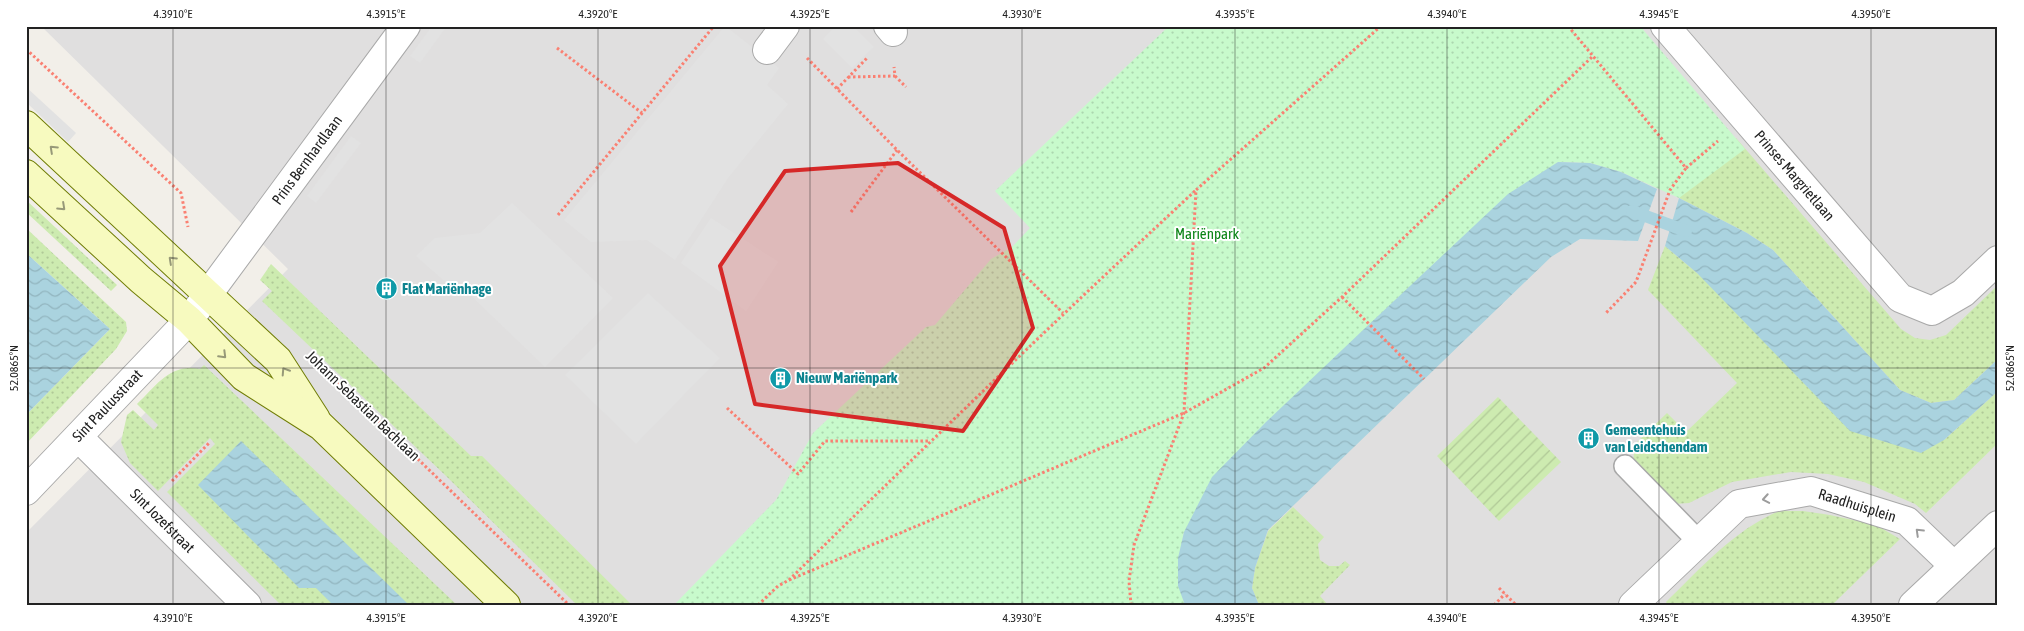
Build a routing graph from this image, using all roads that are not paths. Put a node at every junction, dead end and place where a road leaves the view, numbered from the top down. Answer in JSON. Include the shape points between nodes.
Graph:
{"nodes":[{"id":1,"x":406,"y":26,"type":"edge"},
{"id":2,"x":1665,"y":26,"type":"edge"},
{"id":3,"x":26,"y":125,"type":"edge"},
{"id":4,"x":26,"y":174,"type":"edge"},
{"id":5,"x":1998,"y":260,"type":"edge"},
{"id":6,"x":208,"y":293,"type":"junction"},
{"id":7,"x":189,"y":320,"type":"junction"},
{"id":8,"x":321,"y":426,"type":"junction"},
{"id":9,"x":78,"y":438,"type":"junction"},
{"id":10,"x":1626,"y":466,"type":"dead end"},
{"id":11,"x":26,"y":491,"type":"edge"},
{"id":12,"x":1998,"y":525,"type":"edge"},
{"id":13,"x":1699,"y":542,"type":"junction"},
{"id":14,"x":1954,"y":566,"type":"junction"},
{"id":15,"x":247,"y":605,"type":"edge"},
{"id":16,"x":506,"y":605,"type":"edge"},
{"id":17,"x":1633,"y":605,"type":"edge"},
{"id":18,"x":1913,"y":605,"type":"edge"}],
"edges":[{"from":1,"to":6,"type":"street","name":"Prins Bernhardlaan"},
{"from":2,"to":5,"type":"street","name":"Prinses Margrietlaan","via":[[1900,298],[1932,311],[1963,293]]},
{"from":6,"to":3,"type":"street","name":"Johann Sebastian Bachlaan","one_way":true},
{"from":4,"to":7,"type":"street","name":"Johann Sebastian Bachlaan","one_way":true},
{"from":6,"to":7,"type":"street","name":"Sint Paulusstraat"},
{"from":8,"to":6,"type":"street","name":"Johann Sebastian Bachlaan","one_way":true,"via":[[278,360]]},
{"from":7,"to":8,"type":"street","name":"Johann Sebastian Bachlaan","one_way":true,"via":[[244,377]]},
{"from":7,"to":9,"type":"street","name":"Sint Paulusstraat"},
{"from":8,"to":16,"type":"street","name":"Johann Sebastian Bachlaan"},
{"from":9,"to":11,"type":"street","name":"Sint Paulusstraat"},
{"from":9,"to":15,"type":"street","name":"Sint Jozefstraat"},
{"from":10,"to":13,"type":"lane"},
{"from":12,"to":14,"type":"street"},
{"from":14,"to":13,"type":"street","name":"Raadhuisplein","one_way":true,"via":[[1907,521],[1811,490],[1739,504]]},
{"from":13,"to":17,"type":"street","name":"Raadhuisplein"},
{"from":14,"to":18,"type":"street"}]}
